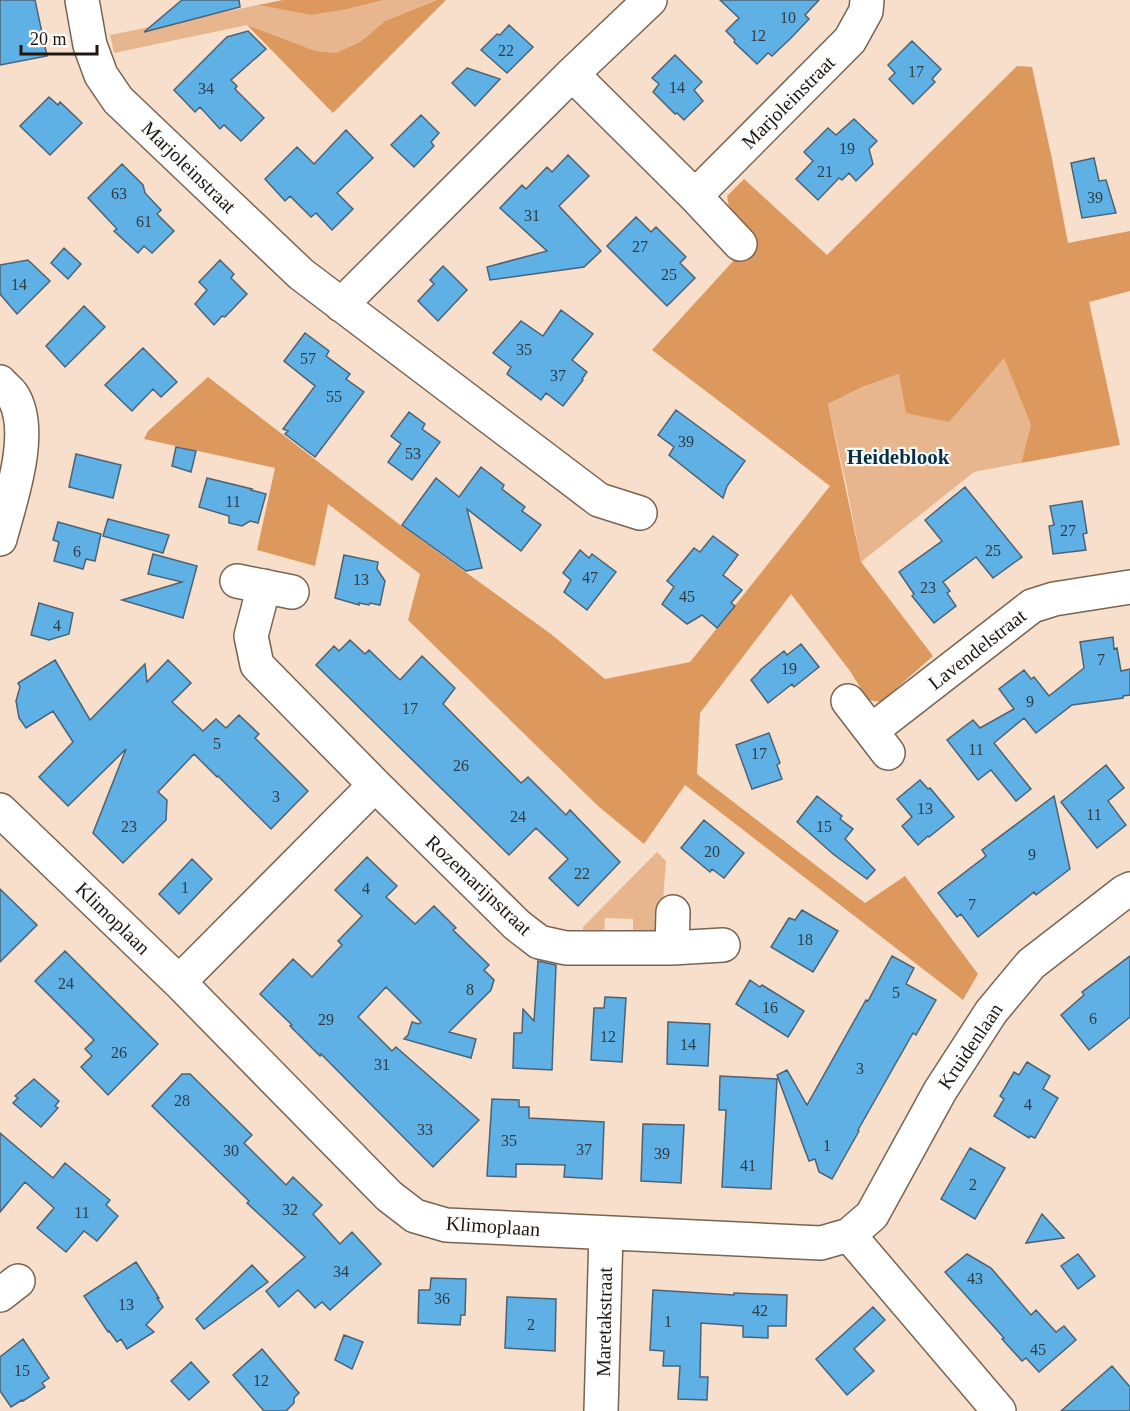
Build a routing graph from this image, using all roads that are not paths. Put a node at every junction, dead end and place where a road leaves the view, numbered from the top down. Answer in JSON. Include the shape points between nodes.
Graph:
{"nodes":[{"id":1,"x":82,"y":0,"type":"edge"},
{"id":2,"x":650,"y":0,"type":"edge"},
{"id":3,"x":867,"y":0,"type":"edge"},
{"id":4,"x":572,"y":74,"type":"junction"},
{"id":5,"x":695,"y":196,"type":"junction"},
{"id":6,"x":740,"y":244,"type":"dead end"},
{"id":7,"x":341,"y":305,"type":"junction"},
{"id":8,"x":0,"y":382,"type":"edge"},
{"id":9,"x":640,"y":513,"type":"dead end"},
{"id":10,"x":0,"y":539,"type":"edge"},
{"id":11,"x":264,"y":586,"type":"dead end"},
{"id":12,"x":1130,"y":587,"type":"edge"},
{"id":13,"x":848,"y":701,"type":"dead end"},
{"id":14,"x":375,"y":785,"type":"junction"},
{"id":15,"x":0,"y":810,"type":"edge"},
{"id":16,"x":1130,"y":889,"type":"edge"},
{"id":17,"x":673,"y":912,"type":"dead end"},
{"id":18,"x":723,"y":945,"type":"dead end"},
{"id":19,"x":672,"y":948,"type":"junction"},
{"id":20,"x":179,"y":982,"type":"junction"},
{"id":21,"x":606,"y":1233,"type":"junction"},
{"id":22,"x":849,"y":1235,"type":"junction"},
{"id":23,"x":601,"y":1411,"type":"edge"},
{"id":24,"x":999,"y":1411,"type":"edge"}],
"edges":[{"from":1,"to":7,"type":"street","name":"Marjoleinstraat","via":[[93,55],[118,100],[301,274]]},
{"from":2,"to":4,"type":"street"},
{"from":3,"to":5,"type":"street","name":"Marjoleinstraat","via":[[866,11],[850,40]]},
{"from":4,"to":5,"type":"street"},
{"from":4,"to":7,"type":"street"},
{"from":5,"to":6,"type":"street"},
{"from":7,"to":9,"type":"street","name":"Marjoleinstraat","via":[[599,500]]},
{"from":8,"to":10,"type":"street","via":[[13,396],[22,440]]},
{"from":11,"to":14,"type":"street","name":"Rozemarijnstraat","via":[[251,636],[257,665]]},
{"from":12,"to":13,"type":"street","name":"Lavendelstraat","via":[[1032,606],[880,742]]},
{"from":14,"to":19,"type":"street","name":"Rozemarijnstraat","via":[[517,926],[539,942],[566,948]]},
{"from":14,"to":20,"type":"street"},
{"from":15,"to":20,"type":"street","name":"Klimoplaan"},
{"from":16,"to":22,"type":"street","name":"Kruidenlaan","via":[[1031,964],[991,1012],[940,1091],[872,1215]]},
{"from":17,"to":19,"type":"street"},
{"from":18,"to":19,"type":"street","name":"Rozemarijnstraat"},
{"from":20,"to":21,"type":"street","name":"Klimoplaan","via":[[388,1196],[415,1216],[446,1225]]},
{"from":21,"to":22,"type":"street","name":"Klimoplaan","via":[[821,1243]]},
{"from":21,"to":23,"type":"street","name":"Maretakstraat"},
{"from":22,"to":24,"type":"street"}]}
